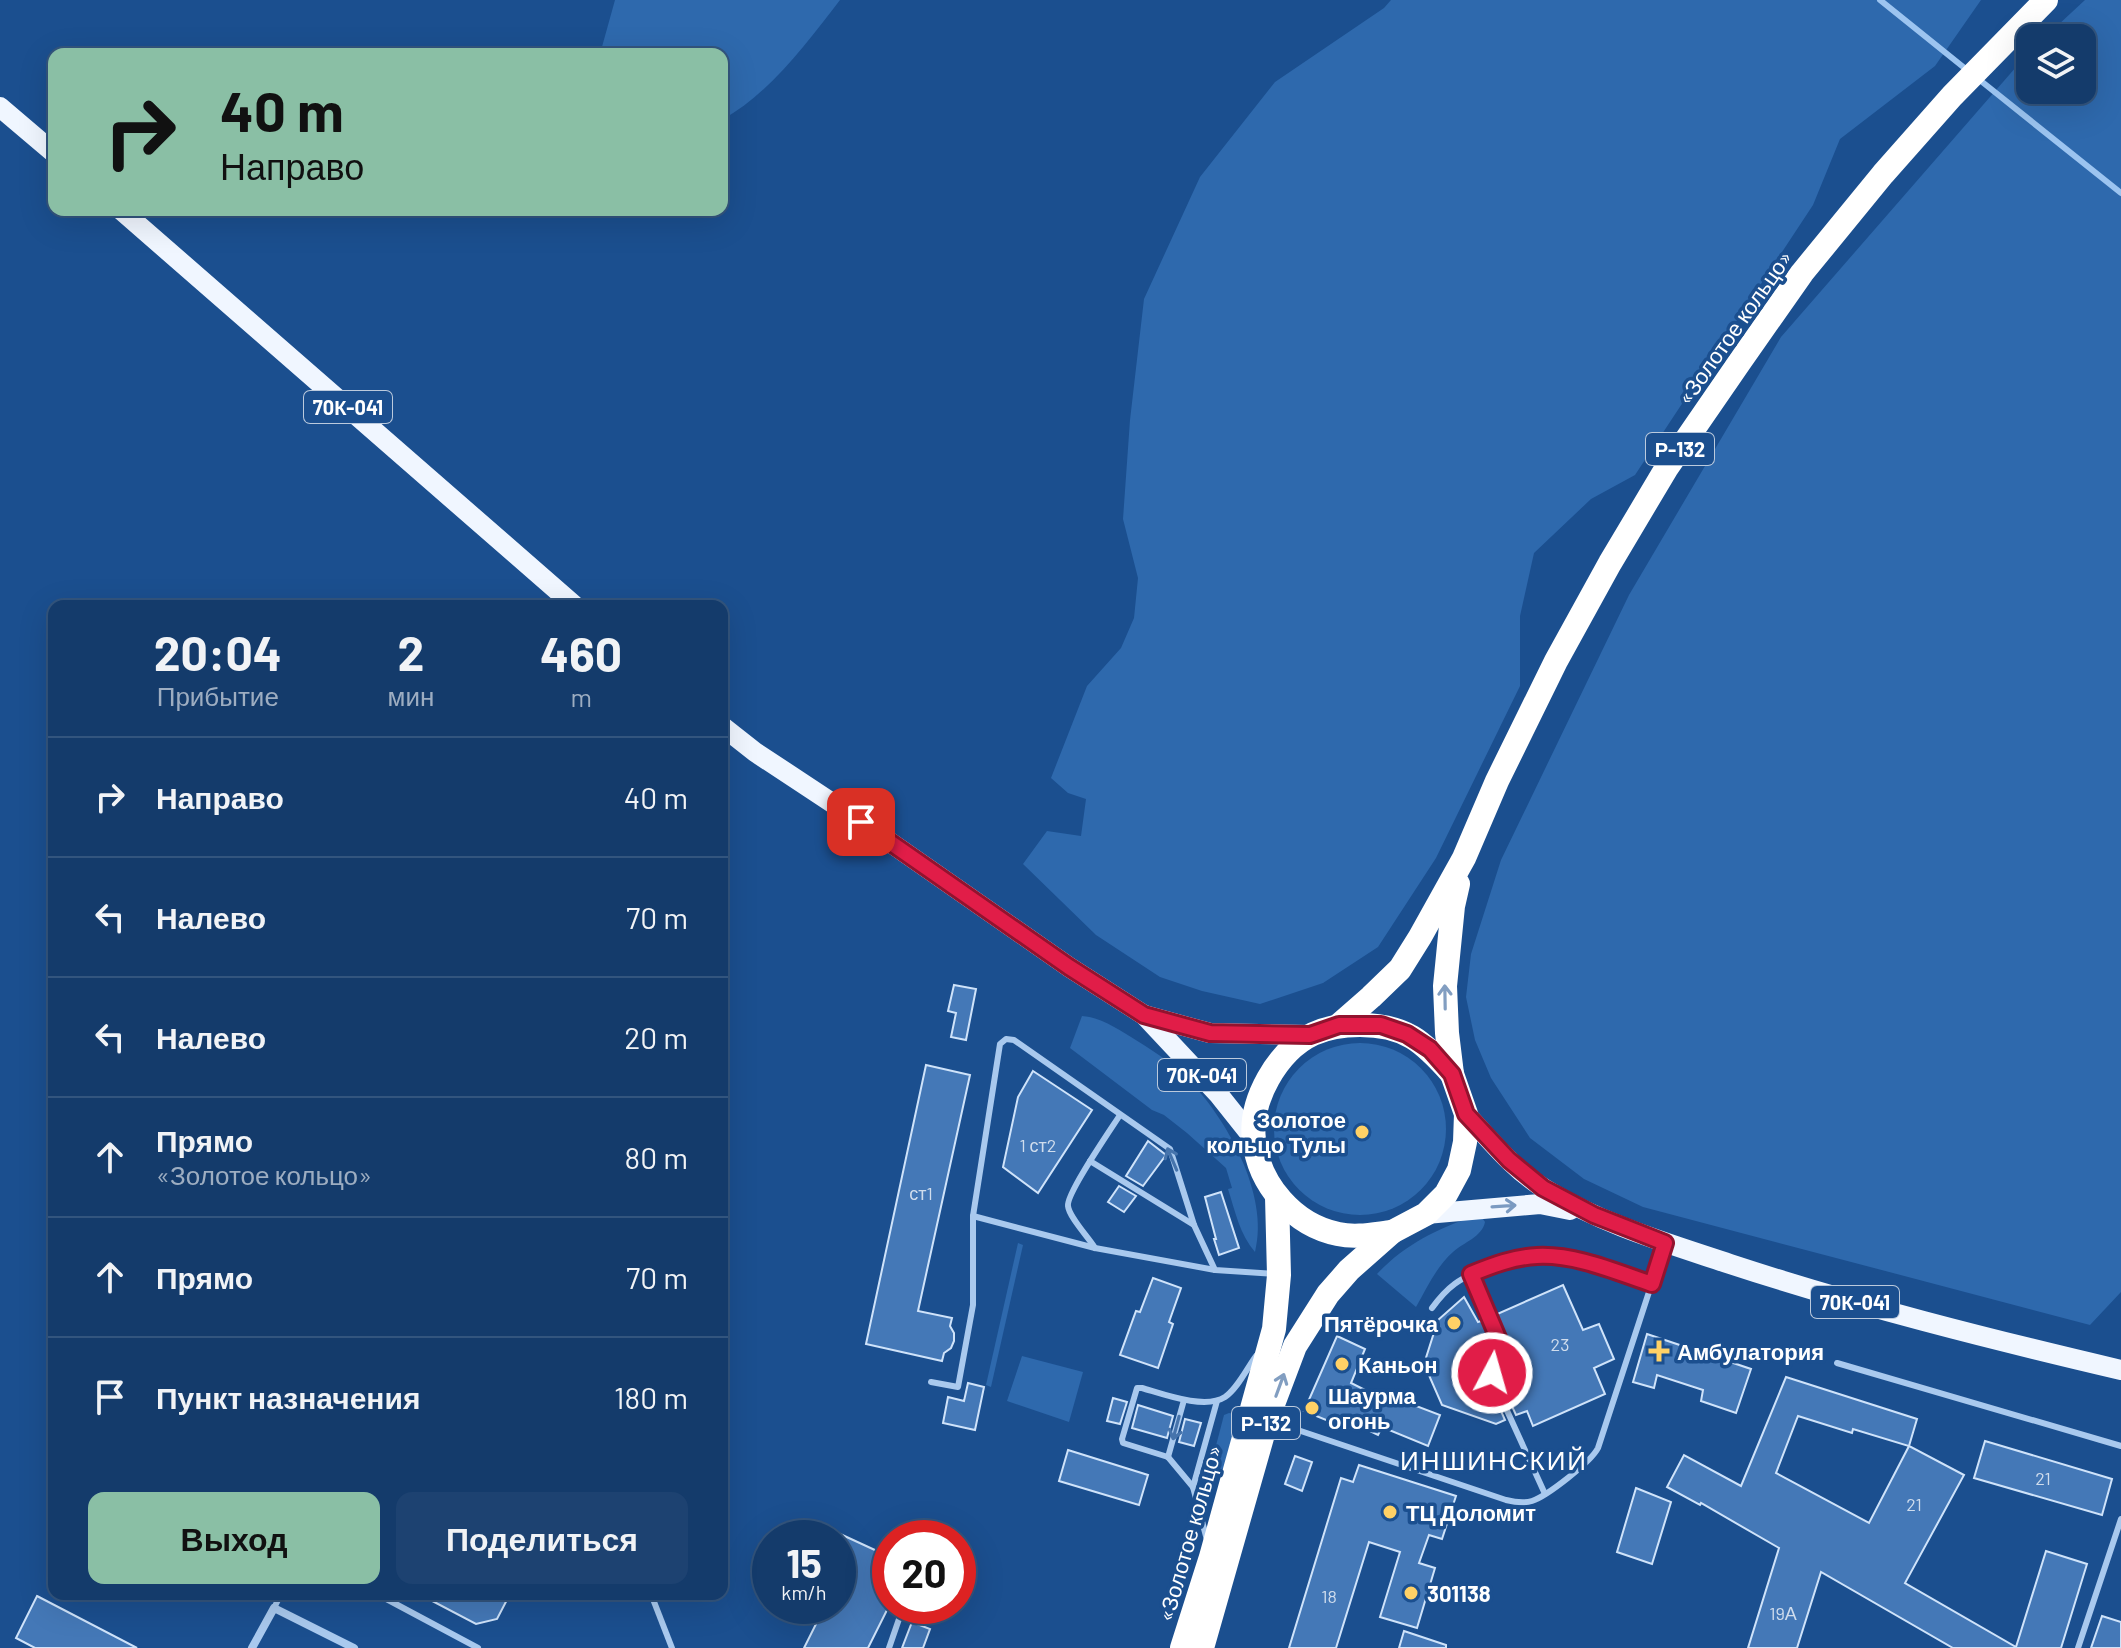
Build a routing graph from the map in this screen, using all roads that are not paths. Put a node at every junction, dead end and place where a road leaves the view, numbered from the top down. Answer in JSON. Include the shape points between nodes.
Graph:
{"nodes":[{"id":1,"x":2046,"y":0,"type":"edge"},
{"id":2,"x":0,"y":107,"type":"edge"},
{"id":3,"x":48,"y":148,"type":"edge"},
{"id":4,"x":128,"y":216,"type":"edge"},
{"id":5,"x":568,"y":600,"type":"edge"},
{"id":6,"x":728,"y":731,"type":"edge"},
{"id":7,"x":1464,"y":858,"type":"junction"},
{"id":8,"x":1144,"y":1015,"type":"junction"},
{"id":9,"x":1339,"y":1025,"type":"junction"},
{"id":10,"x":1310,"y":1035,"type":"junction"},
{"id":11,"x":1452,"y":1074,"type":"junction"},
{"id":12,"x":1466,"y":1114,"type":"junction"},
{"id":13,"x":1120,"y":1115,"type":"junction"},
{"id":14,"x":1254,"y":1139,"type":"junction"},
{"id":15,"x":1090,"y":1161,"type":"junction"},
{"id":16,"x":1277,"y":1197,"type":"junction"},
{"id":17,"x":1426,"y":1214,"type":"junction"},
{"id":18,"x":1594,"y":1215,"type":"junction"},
{"id":19,"x":973,"y":1216,"type":"junction"},
{"id":20,"x":1194,"y":1225,"type":"junction"},
{"id":21,"x":1392,"y":1232,"type":"junction"},
{"id":22,"x":1665,"y":1243,"type":"junction"},
{"id":23,"x":1095,"y":1248,"type":"junction"},
{"id":24,"x":1215,"y":1270,"type":"junction"},
{"id":25,"x":1471,"y":1274,"type":"junction"},
{"id":26,"x":1279,"y":1275,"type":"junction"},
{"id":27,"x":1652,"y":1284,"type":"junction"},
{"id":28,"x":1432,"y":1308,"type":"dead end"},
{"id":29,"x":1274,"y":1329,"type":"junction"},
{"id":30,"x":1837,"y":1363,"type":"dead end"},
{"id":31,"x":2121,"y":1370,"type":"edge"},
{"id":32,"x":931,"y":1382,"type":"dead end"},
{"id":33,"x":1184,"y":1400,"type":"junction"},
{"id":34,"x":1217,"y":1401,"type":"junction"},
{"id":35,"x":1267,"y":1420,"type":"junction"},
{"id":36,"x":2121,"y":1446,"type":"edge"},
{"id":37,"x":1168,"y":1457,"type":"junction"},
{"id":38,"x":1193,"y":1487,"type":"junction"},
{"id":39,"x":1545,"y":1494,"type":"junction"},
{"id":40,"x":2121,"y":1519,"type":"edge"},
{"id":41,"x":1211,"y":1557,"type":"junction"},
{"id":42,"x":278,"y":1600,"type":"edge"},
{"id":43,"x":388,"y":1600,"type":"edge"},
{"id":44,"x":653,"y":1600,"type":"edge"},
{"id":45,"x":274,"y":1608,"type":"junction"},
{"id":46,"x":897,"y":1624,"type":"edge"},
{"id":47,"x":252,"y":1648,"type":"edge"},
{"id":48,"x":354,"y":1648,"type":"edge"},
{"id":49,"x":478,"y":1648,"type":"edge"},
{"id":50,"x":672,"y":1648,"type":"edge"},
{"id":51,"x":889,"y":1648,"type":"edge"},
{"id":52,"x":1182,"y":1648,"type":"edge"},
{"id":53,"x":1202,"y":1648,"type":"edge"},
{"id":54,"x":2078,"y":1648,"type":"edge"}],
"edges":[{"from":1,"to":7,"type":"highway","name":"«Золотое кольцо»","number":"Р-132","via":[[1883,174],[1802,273],[1666,469],[1556,661]]},
{"from":2,"to":3,"type":"main road"},
{"from":4,"to":5,"type":"main road","number":"70К-041"},
{"from":6,"to":8,"type":"main road","number":"70К-041"},
{"from":7,"to":9,"type":"highway","name":"«Золотое кольцо»","number":"Р-132","via":[[1400,969]]},
{"from":11,"to":7,"type":"highway","name":"«Золотое кольцо»","number":"Р-132","one_way":true,"via":[[1445,986]]},
{"from":8,"to":10,"type":"main road","number":"70К-041","via":[[1210,1033]]},
{"from":8,"to":14,"type":"main road","number":"70К-041"},
{"from":9,"to":10,"type":"highway","name":"«Золотое кольцо»","number":"Р-132"},
{"from":9,"to":11,"type":"highway","name":"«Золотое кольцо»","number":"Р-132","via":[[1381,1025],[1407,1034],[1430,1049]]},
{"from":10,"to":14,"type":"highway","name":"«Золотое кольцо»","number":"Р-132","via":[[1268,1077],[1257,1106]]},
{"from":11,"to":12,"type":"highway","name":"«Золотое кольцо»","number":"Р-132"},
{"from":12,"to":17,"type":"highway","name":"«Золотое кольцо»","number":"Р-132","via":[[1459,1170]]},
{"from":12,"to":18,"type":"main road","number":"70К-041","via":[[1543,1188]]},
{"from":13,"to":15,"type":"lane"},
{"from":13,"to":19,"type":"lane","via":[[1014,1040],[1004,1040]]},
{"from":20,"to":13,"type":"lane","one_way":true,"via":[[1170,1149]]},
{"from":14,"to":16,"type":"highway","name":"«Золотое кольцо»","number":"Р-132"},
{"from":15,"to":20,"type":"lane"},
{"from":15,"to":23,"type":"lane","via":[[1067,1205]]},
{"from":16,"to":21,"type":"highway","name":"«Золотое кольцо»","number":"Р-132","via":[[1315,1227],[1337,1234]]},
{"from":16,"to":26,"type":"highway","name":"«Золотое кольцо»","number":"Р-132"},
{"from":17,"to":18,"type":"main road","number":"70К-041","one_way":true,"via":[[1540,1204]]},
{"from":17,"to":21,"type":"highway","name":"«Золотое кольцо»","number":"Р-132"},
{"from":18,"to":22,"type":"main road","number":"70К-041"},
{"from":19,"to":23,"type":"lane"},
{"from":19,"to":32,"type":"lane","via":[[973,1305],[958,1387]]},
{"from":20,"to":24,"type":"lane"},
{"from":35,"to":21,"type":"highway","name":"«Золотое кольцо»","number":"Р-132","one_way":true,"via":[[1295,1346],[1328,1294]]},
{"from":22,"to":27,"type":"lane"},
{"from":22,"to":31,"type":"main road","number":"70К-041","via":[[1870,1307]]},
{"from":23,"to":24,"type":"lane"},
{"from":24,"to":26,"type":"lane"},
{"from":25,"to":27,"type":"lane","via":[[1509,1260],[1551,1256]]},
{"from":25,"to":28,"type":"lane","via":[[1452,1284]]},
{"from":25,"to":39,"type":"lane","via":[[1498,1338],[1494,1382]]},
{"from":26,"to":29,"type":"highway","name":"«Золотое кольцо»","number":"Р-132"},
{"from":27,"to":39,"type":"lane","via":[[1598,1448],[1588,1462]]},
{"from":29,"to":34,"type":"lane","via":[[1231,1391]]},
{"from":29,"to":41,"type":"highway","name":"«Золотое кольцо»","number":"Р-132"},
{"from":30,"to":36,"type":"lane"},
{"from":33,"to":34,"type":"lane"},
{"from":33,"to":37,"type":"lane","one_way":true},
{"from":33,"to":37,"type":"lane","via":[[1138,1388],[1122,1441]]},
{"from":34,"to":38,"type":"lane"},
{"from":35,"to":39,"type":"lane","via":[[1506,1500],[1525,1503]]},
{"from":35,"to":53,"type":"highway","name":"«Золотое кольцо»","number":"Р-132"},
{"from":37,"to":38,"type":"lane"},
{"from":38,"to":41,"type":"lane"},
{"from":40,"to":54,"type":"lane"},
{"from":41,"to":52,"type":"highway","name":"«Золотое кольцо»","number":"Р-132"},
{"from":42,"to":45,"type":"lane"},
{"from":43,"to":49,"type":"lane"},
{"from":44,"to":50,"type":"lane"},
{"from":45,"to":47,"type":"street"},
{"from":45,"to":48,"type":"street"},
{"from":46,"to":51,"type":"lane"}]}
